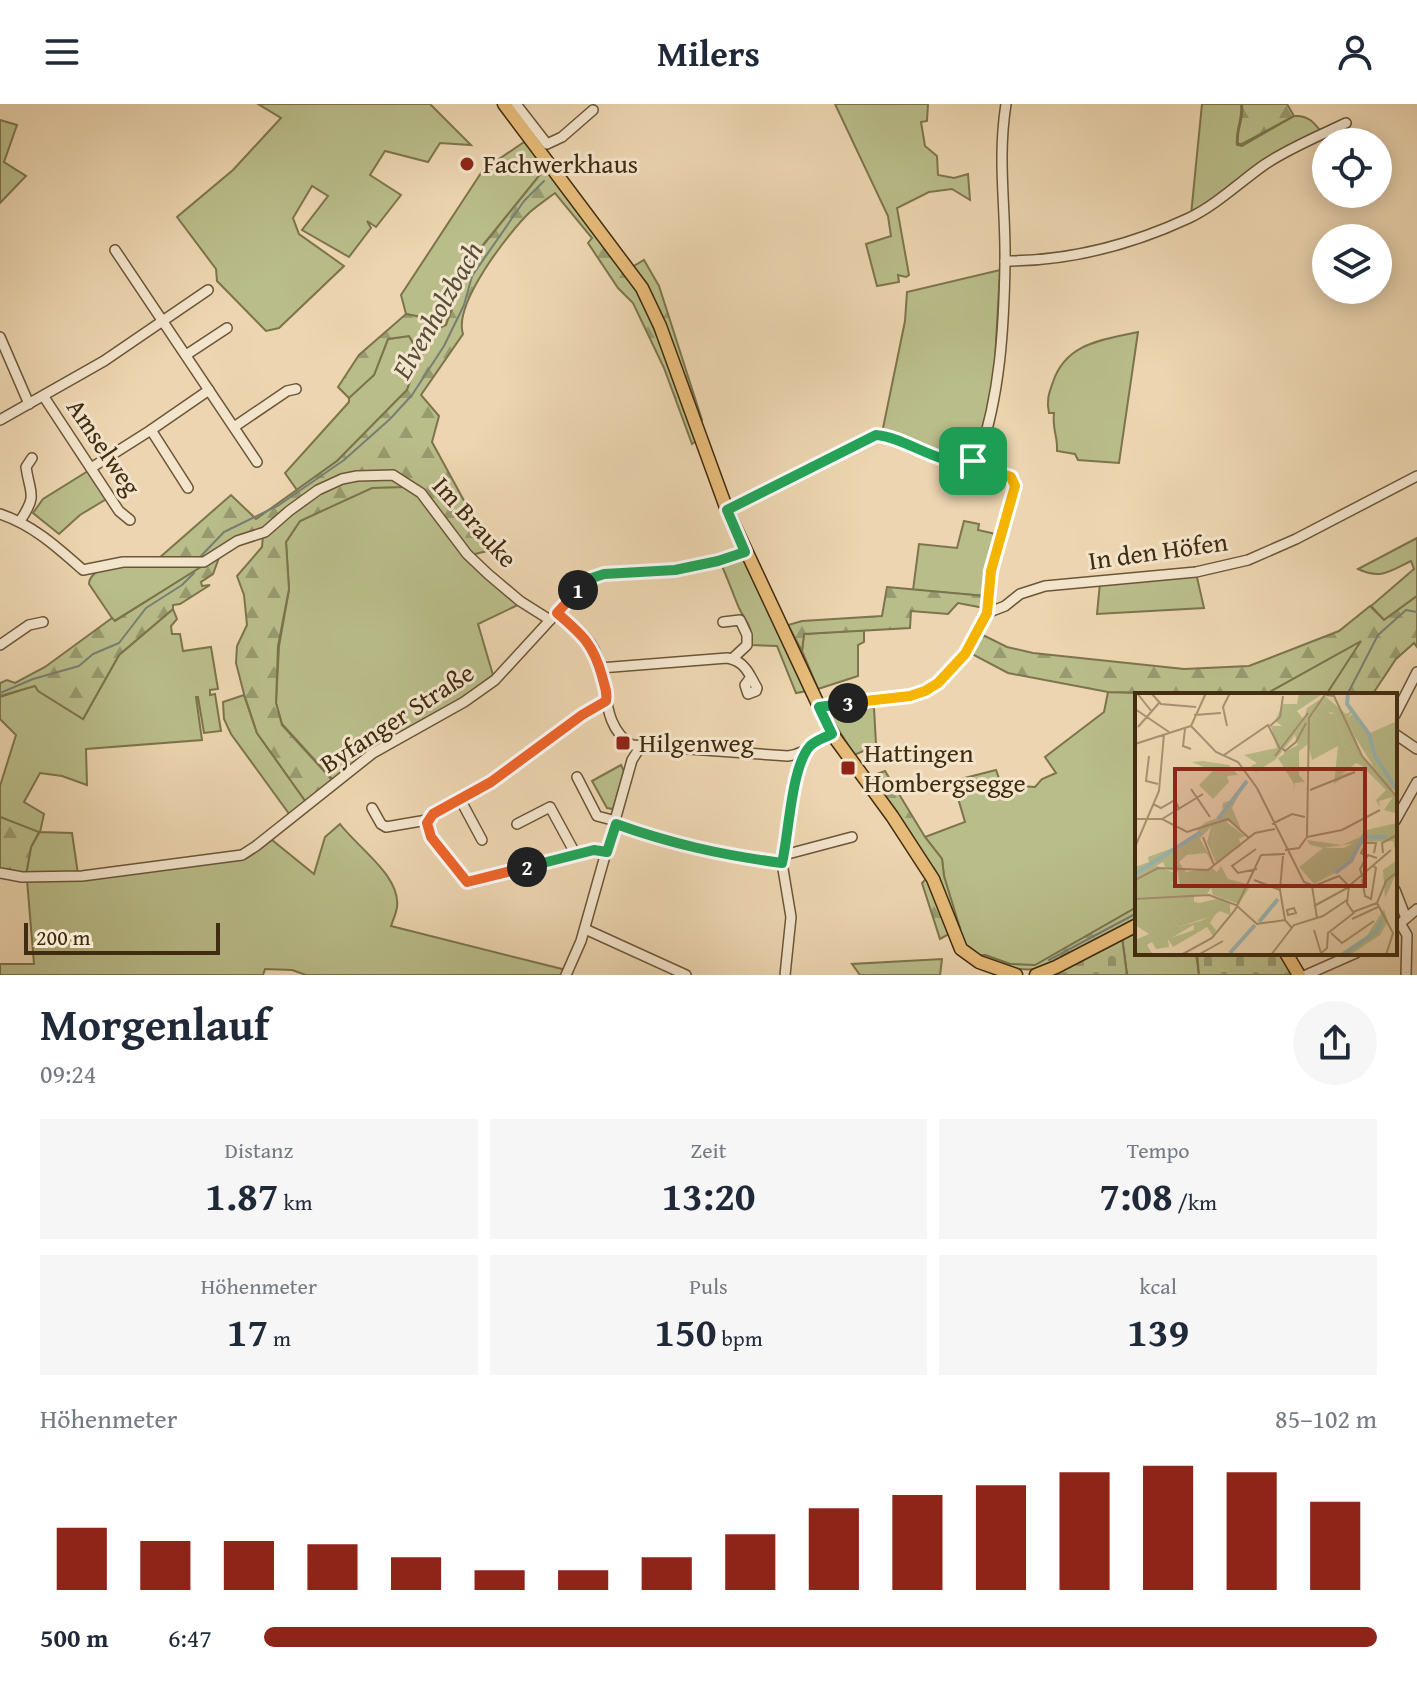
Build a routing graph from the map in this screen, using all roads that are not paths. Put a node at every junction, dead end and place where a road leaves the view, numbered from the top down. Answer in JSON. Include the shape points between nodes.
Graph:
{"nodes":[{"id":1,"x":504,"y":104,"type":"edge"},
{"id":2,"x":516,"y":104,"type":"edge"},
{"id":3,"x":1006,"y":104,"type":"edge"},
{"id":4,"x":593,"y":110,"type":"dead end"},
{"id":5,"x":1346,"y":123,"type":"dead end"},
{"id":6,"x":115,"y":257,"type":"dead end"},
{"id":7,"x":1005,"y":261,"type":"junction"},
{"id":8,"x":208,"y":290,"type":"dead end"},
{"id":9,"x":163,"y":320,"type":"junction"},
{"id":10,"x":227,"y":328,"type":"dead end"},
{"id":11,"x":0,"y":337,"type":"edge"},
{"id":12,"x":186,"y":355,"type":"junction"},
{"id":13,"x":296,"y":389,"type":"dead end"},
{"id":14,"x":209,"y":390,"type":"junction"},
{"id":15,"x":44,"y":397,"type":"junction"},
{"id":16,"x":29,"y":404,"type":"junction"},
{"id":17,"x":0,"y":420,"type":"edge"},
{"id":18,"x":234,"y":427,"type":"junction"},
{"id":19,"x":151,"y":430,"type":"junction"},
{"id":20,"x":32,"y":458,"type":"dead end"},
{"id":21,"x":973,"y":461,"type":"junction"},
{"id":22,"x":257,"y":462,"type":"dead end"},
{"id":23,"x":91,"y":468,"type":"junction"},
{"id":24,"x":1417,"y":476,"type":"edge"},
{"id":25,"x":188,"y":488,"type":"dead end"},
{"id":26,"x":727,"y":510,"type":"junction"},
{"id":27,"x":0,"y":514,"type":"edge"},
{"id":28,"x":130,"y":520,"type":"dead end"},
{"id":29,"x":20,"y":521,"type":"junction"},
{"id":30,"x":745,"y":552,"type":"junction"},
{"id":31,"x":987,"y":613,"type":"junction"},
{"id":32,"x":554,"y":616,"type":"junction"},
{"id":33,"x":43,"y":622,"type":"dead end"},
{"id":34,"x":723,"y":622,"type":"dead end"},
{"id":35,"x":0,"y":645,"type":"edge"},
{"id":36,"x":732,"y":659,"type":"junction"},
{"id":37,"x":600,"y":668,"type":"junction"},
{"id":38,"x":1417,"y":672,"type":"edge"},
{"id":39,"x":751,"y":677,"type":"dead end"},
{"id":40,"x":1414,"y":684,"type":"edge"},
{"id":41,"x":606,"y":701,"type":"junction"},
{"id":42,"x":819,"y":707,"type":"junction"},
{"id":43,"x":1397,"y":712,"type":"edge"},
{"id":44,"x":832,"y":734,"type":"junction"},
{"id":45,"x":1397,"y":735,"type":"edge"},
{"id":46,"x":641,"y":746,"type":"junction"},
{"id":47,"x":1417,"y":749,"type":"edge"},
{"id":48,"x":805,"y":753,"type":"junction"},
{"id":49,"x":577,"y":777,"type":"dead end"},
{"id":50,"x":1417,"y":782,"type":"edge"},
{"id":51,"x":460,"y":799,"type":"junction"},
{"id":52,"x":372,"y":808,"type":"dead end"},
{"id":53,"x":1397,"y":817,"type":"edge"},
{"id":54,"x":427,"y":820,"type":"junction"},
{"id":55,"x":616,"y":823,"type":"junction"},
{"id":56,"x":517,"y":824,"type":"dead end"},
{"id":57,"x":852,"y":837,"type":"dead end"},
{"id":58,"x":482,"y":840,"type":"dead end"},
{"id":59,"x":607,"y":852,"type":"junction"},
{"id":60,"x":575,"y":853,"type":"junction"},
{"id":61,"x":783,"y":859,"type":"junction"},
{"id":62,"x":0,"y":873,"type":"edge"},
{"id":63,"x":1397,"y":903,"type":"edge"},
{"id":64,"x":1417,"y":909,"type":"edge"},
{"id":65,"x":1400,"y":923,"type":"edge"},
{"id":66,"x":1135,"y":926,"type":"edge"},
{"id":67,"x":585,"y":929,"type":"junction"},
{"id":68,"x":1287,"y":955,"type":"edge"},
{"id":69,"x":1336,"y":958,"type":"edge"},
{"id":70,"x":566,"y":975,"type":"edge"},
{"id":71,"x":686,"y":975,"type":"edge"},
{"id":72,"x":785,"y":975,"type":"edge"},
{"id":73,"x":1016,"y":975,"type":"edge"},
{"id":74,"x":1036,"y":975,"type":"edge"},
{"id":75,"x":1299,"y":975,"type":"edge"},
{"id":76,"x":1306,"y":975,"type":"edge"},
{"id":77,"x":1406,"y":975,"type":"edge"}],
"edges":[{"from":1,"to":26,"type":"main road","via":[[653,308]]},
{"from":2,"to":4,"type":"street","via":[[547,144]]},
{"from":3,"to":7,"type":"street","via":[[1000,166]]},
{"from":5,"to":7,"type":"street","via":[[1267,162],[1191,217],[1084,254]]},
{"from":6,"to":9,"type":"street"},
{"from":7,"to":21,"type":"street","via":[[995,397],[979,456]]},
{"from":8,"to":9,"type":"street"},
{"from":9,"to":12,"type":"street"},
{"from":9,"to":15,"type":"street"},
{"from":10,"to":12,"type":"street"},
{"from":11,"to":16,"type":"street"},
{"from":12,"to":14,"type":"street"},
{"from":13,"to":18,"type":"street"},
{"from":14,"to":18,"type":"street"},
{"from":14,"to":19,"type":"street"},
{"from":15,"to":16,"type":"street"},
{"from":15,"to":23,"type":"street","name":"Amselweg"},
{"from":16,"to":17,"type":"street"},
{"from":18,"to":22,"type":"street"},
{"from":19,"to":23,"type":"street"},
{"from":19,"to":25,"type":"street"},
{"from":20,"to":29,"type":"street","via":[[26,467],[32,502]]},
{"from":21,"to":26,"type":"street","via":[[943,458],[876,435]]},
{"from":21,"to":31,"type":"street","via":[[1011,477],[1015,486],[991,571]]},
{"from":23,"to":28,"type":"street","name":"Amselweg"},
{"from":24,"to":31,"type":"street","name":"In den Höfen","via":[[1248,560],[1196,572],[1045,586]]},
{"from":26,"to":30,"type":"main road"},
{"from":27,"to":29,"type":"street","name":"Im Brauke"},
{"from":29,"to":32,"type":"street","name":"Im Brauke","via":[[83,570],[123,562],[196,564],[265,532],[318,490],[357,476],[393,475],[421,493],[481,568],[520,601]]},
{"from":30,"to":32,"type":"street","name":"Byfanger Straße","via":[[675,570],[592,578]]},
{"from":30,"to":42,"type":"main road"},
{"from":31,"to":42,"type":"street","via":[[965,654],[925,691]]},
{"from":32,"to":37,"type":"street","via":[[589,642]]},
{"from":32,"to":62,"type":"street","name":"Byfanger Straße","via":[[495,680],[373,753],[242,855],[82,876]]},
{"from":33,"to":35,"type":"street"},
{"from":34,"to":36,"type":"street","via":[[740,620],[747,635],[747,645]]},
{"from":36,"to":37,"type":"street"},
{"from":36,"to":39,"type":"street"},
{"from":37,"to":41,"type":"street"},
{"from":38,"to":40,"type":"street"},
{"from":40,"to":43,"type":"street"},
{"from":41,"to":46,"type":"street","via":[[619,736]]},
{"from":41,"to":51,"type":"street"},
{"from":42,"to":44,"type":"main road"},
{"from":44,"to":48,"type":"street","via":[[815,741]]},
{"from":44,"to":73,"type":"main road","via":[[933,879],[961,949],[979,962]]},
{"from":45,"to":47,"type":"street"},
{"from":46,"to":48,"type":"street"},
{"from":46,"to":55,"type":"street","via":[[632,760]]},
{"from":48,"to":61,"type":"street"},
{"from":49,"to":55,"type":"street","via":[[597,816]]},
{"from":50,"to":53,"type":"street"},
{"from":51,"to":54,"type":"street"},
{"from":51,"to":58,"type":"street"},
{"from":52,"to":54,"type":"street","via":[[386,827]]},
{"from":54,"to":60,"type":"street","via":[[431,837],[470,883]]},
{"from":55,"to":59,"type":"street"},
{"from":55,"to":61,"type":"street","via":[[720,855]]},
{"from":56,"to":60,"type":"street","via":[[550,807]]},
{"from":57,"to":61,"type":"street"},
{"from":59,"to":60,"type":"street"},
{"from":59,"to":67,"type":"street"},
{"from":61,"to":72,"type":"street","via":[[791,917]]},
{"from":63,"to":65,"type":"street"},
{"from":64,"to":65,"type":"street"},
{"from":65,"to":77,"type":"street","via":[[1407,935]]},
{"from":66,"to":74,"type":"main road"},
{"from":67,"to":70,"type":"street"},
{"from":67,"to":71,"type":"street"},
{"from":68,"to":75,"type":"main road"},
{"from":69,"to":76,"type":"street"}]}
